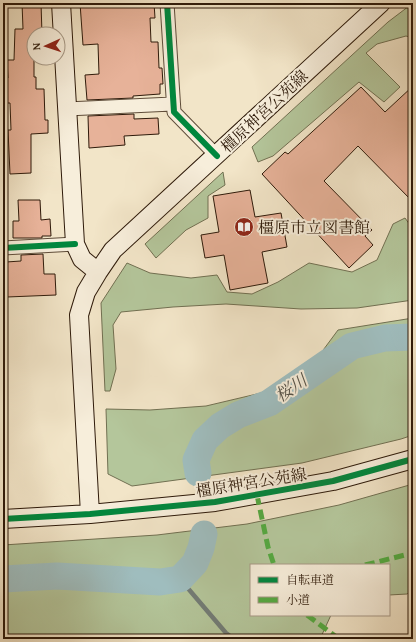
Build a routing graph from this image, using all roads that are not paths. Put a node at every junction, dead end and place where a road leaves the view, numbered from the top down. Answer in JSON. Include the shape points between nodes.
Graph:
{"nodes":[{"id":1,"x":61,"y":3,"type":"edge"},
{"id":2,"x":167,"y":3,"type":"edge"},
{"id":3,"x":381,"y":3,"type":"edge"},
{"id":4,"x":172,"y":104,"type":"junction"},
{"id":5,"x":68,"y":109,"type":"junction"},
{"id":6,"x":216,"y":156,"type":"junction"},
{"id":7,"x":75,"y":244,"type":"junction"},
{"id":8,"x":3,"y":248,"type":"edge"},
{"id":9,"x":98,"y":272,"type":"junction"},
{"id":10,"x":413,"y":459,"type":"edge"},
{"id":11,"x":90,"y":514,"type":"junction"},
{"id":12,"x":3,"y":519,"type":"edge"}],
"edges":[{"from":1,"to":5,"type":"main road"},
{"from":2,"to":4,"type":"street"},
{"from":3,"to":6,"type":"main road","name":"橿原神宮公苑線"},
{"from":4,"to":5,"type":"street"},
{"from":4,"to":6,"type":"street","via":[[174,112]]},
{"from":5,"to":7,"type":"main road"},
{"from":6,"to":9,"type":"main road","name":"橿原神宮公苑線","via":[[114,250]]},
{"from":7,"to":8,"type":"street"},
{"from":7,"to":9,"type":"main road","via":[[82,259]]},
{"from":9,"to":11,"type":"main road","name":"橿原神宮公苑線","via":[[86,292],[79,315]]},
{"from":10,"to":11,"type":"main road","name":"橿原神宮公苑線","via":[[333,481],[215,502]]},
{"from":11,"to":12,"type":"main road"}]}
